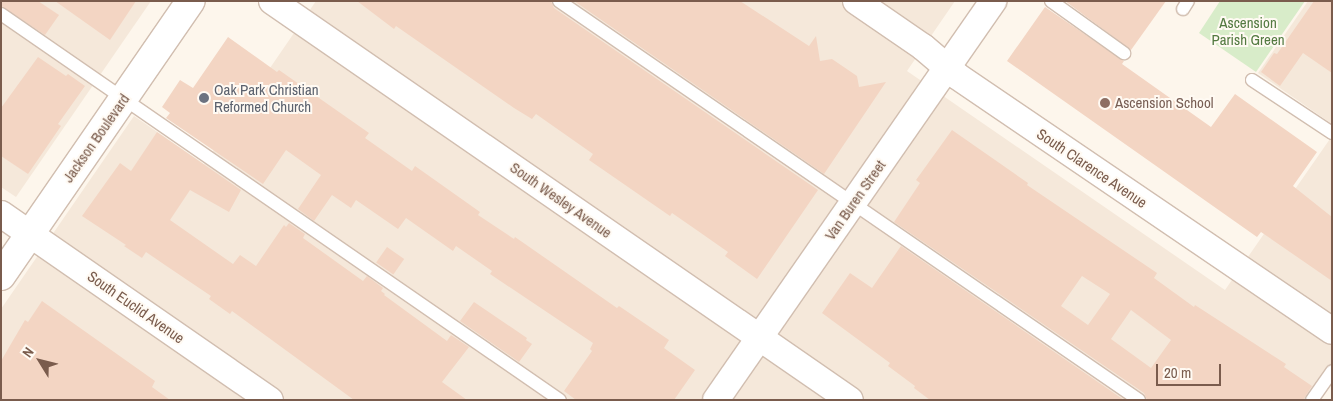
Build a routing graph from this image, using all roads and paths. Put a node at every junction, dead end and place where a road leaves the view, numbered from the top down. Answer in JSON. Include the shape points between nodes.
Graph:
{"nodes":[{"id":1,"x":191,"y":1,"type":"edge"},
{"id":2,"x":272,"y":1,"type":"edge"},
{"id":3,"x":559,"y":1,"type":"edge"},
{"id":4,"x":856,"y":1,"type":"edge"},
{"id":5,"x":993,"y":1,"type":"edge"},
{"id":6,"x":1050,"y":1,"type":"edge"},
{"id":7,"x":1,"y":14,"type":"edge"},
{"id":8,"x":1124,"y":53,"type":"dead end"},
{"id":9,"x":947,"y":67,"type":"junction"},
{"id":10,"x":1252,"y":80,"type":"dead end"},
{"id":11,"x":124,"y":99,"type":"junction"},
{"id":12,"x":1332,"y":134,"type":"edge"},
{"id":13,"x":853,"y":203,"type":"junction"},
{"id":14,"x":1,"y":214,"type":"edge"},
{"id":15,"x":30,"y":234,"type":"junction"},
{"id":16,"x":1,"y":276,"type":"edge"},
{"id":17,"x":1332,"y":331,"type":"edge"},
{"id":18,"x":760,"y":338,"type":"junction"},
{"id":19,"x":1332,"y":371,"type":"edge"},
{"id":20,"x":270,"y":400,"type":"edge"},
{"id":21,"x":560,"y":400,"type":"edge"},
{"id":22,"x":716,"y":400,"type":"edge"},
{"id":23,"x":850,"y":400,"type":"edge"},
{"id":24,"x":1139,"y":400,"type":"edge"},
{"id":25,"x":1312,"y":400,"type":"edge"}],
"edges":[{"from":1,"to":11,"type":"street","name":"Jackson Boulevard"},
{"from":2,"to":18,"type":"street","name":"South Wesley Avenue"},
{"from":3,"to":13,"type":"lane"},
{"from":4,"to":9,"type":"street","name":"South Clarence Avenue"},
{"from":5,"to":9,"type":"street","name":"Van Buren Street"},
{"from":6,"to":8,"type":"lane"},
{"from":7,"to":11,"type":"lane"},
{"from":9,"to":13,"type":"street","name":"Van Buren Street"},
{"from":9,"to":17,"type":"street","name":"South Clarence Avenue"},
{"from":10,"to":12,"type":"lane"},
{"from":11,"to":15,"type":"street","name":"Jackson Boulevard"},
{"from":11,"to":21,"type":"lane"},
{"from":13,"to":18,"type":"street","name":"Van Buren Street"},
{"from":13,"to":24,"type":"lane"},
{"from":14,"to":15,"type":"street","name":"South Euclid Avenue"},
{"from":15,"to":16,"type":"street","name":"Jackson Boulevard"},
{"from":15,"to":20,"type":"street","name":"South Euclid Avenue"},
{"from":18,"to":22,"type":"street","name":"Van Buren Street"},
{"from":18,"to":23,"type":"street","name":"South Wesley Avenue"},
{"from":19,"to":25,"type":"lane"}]}
